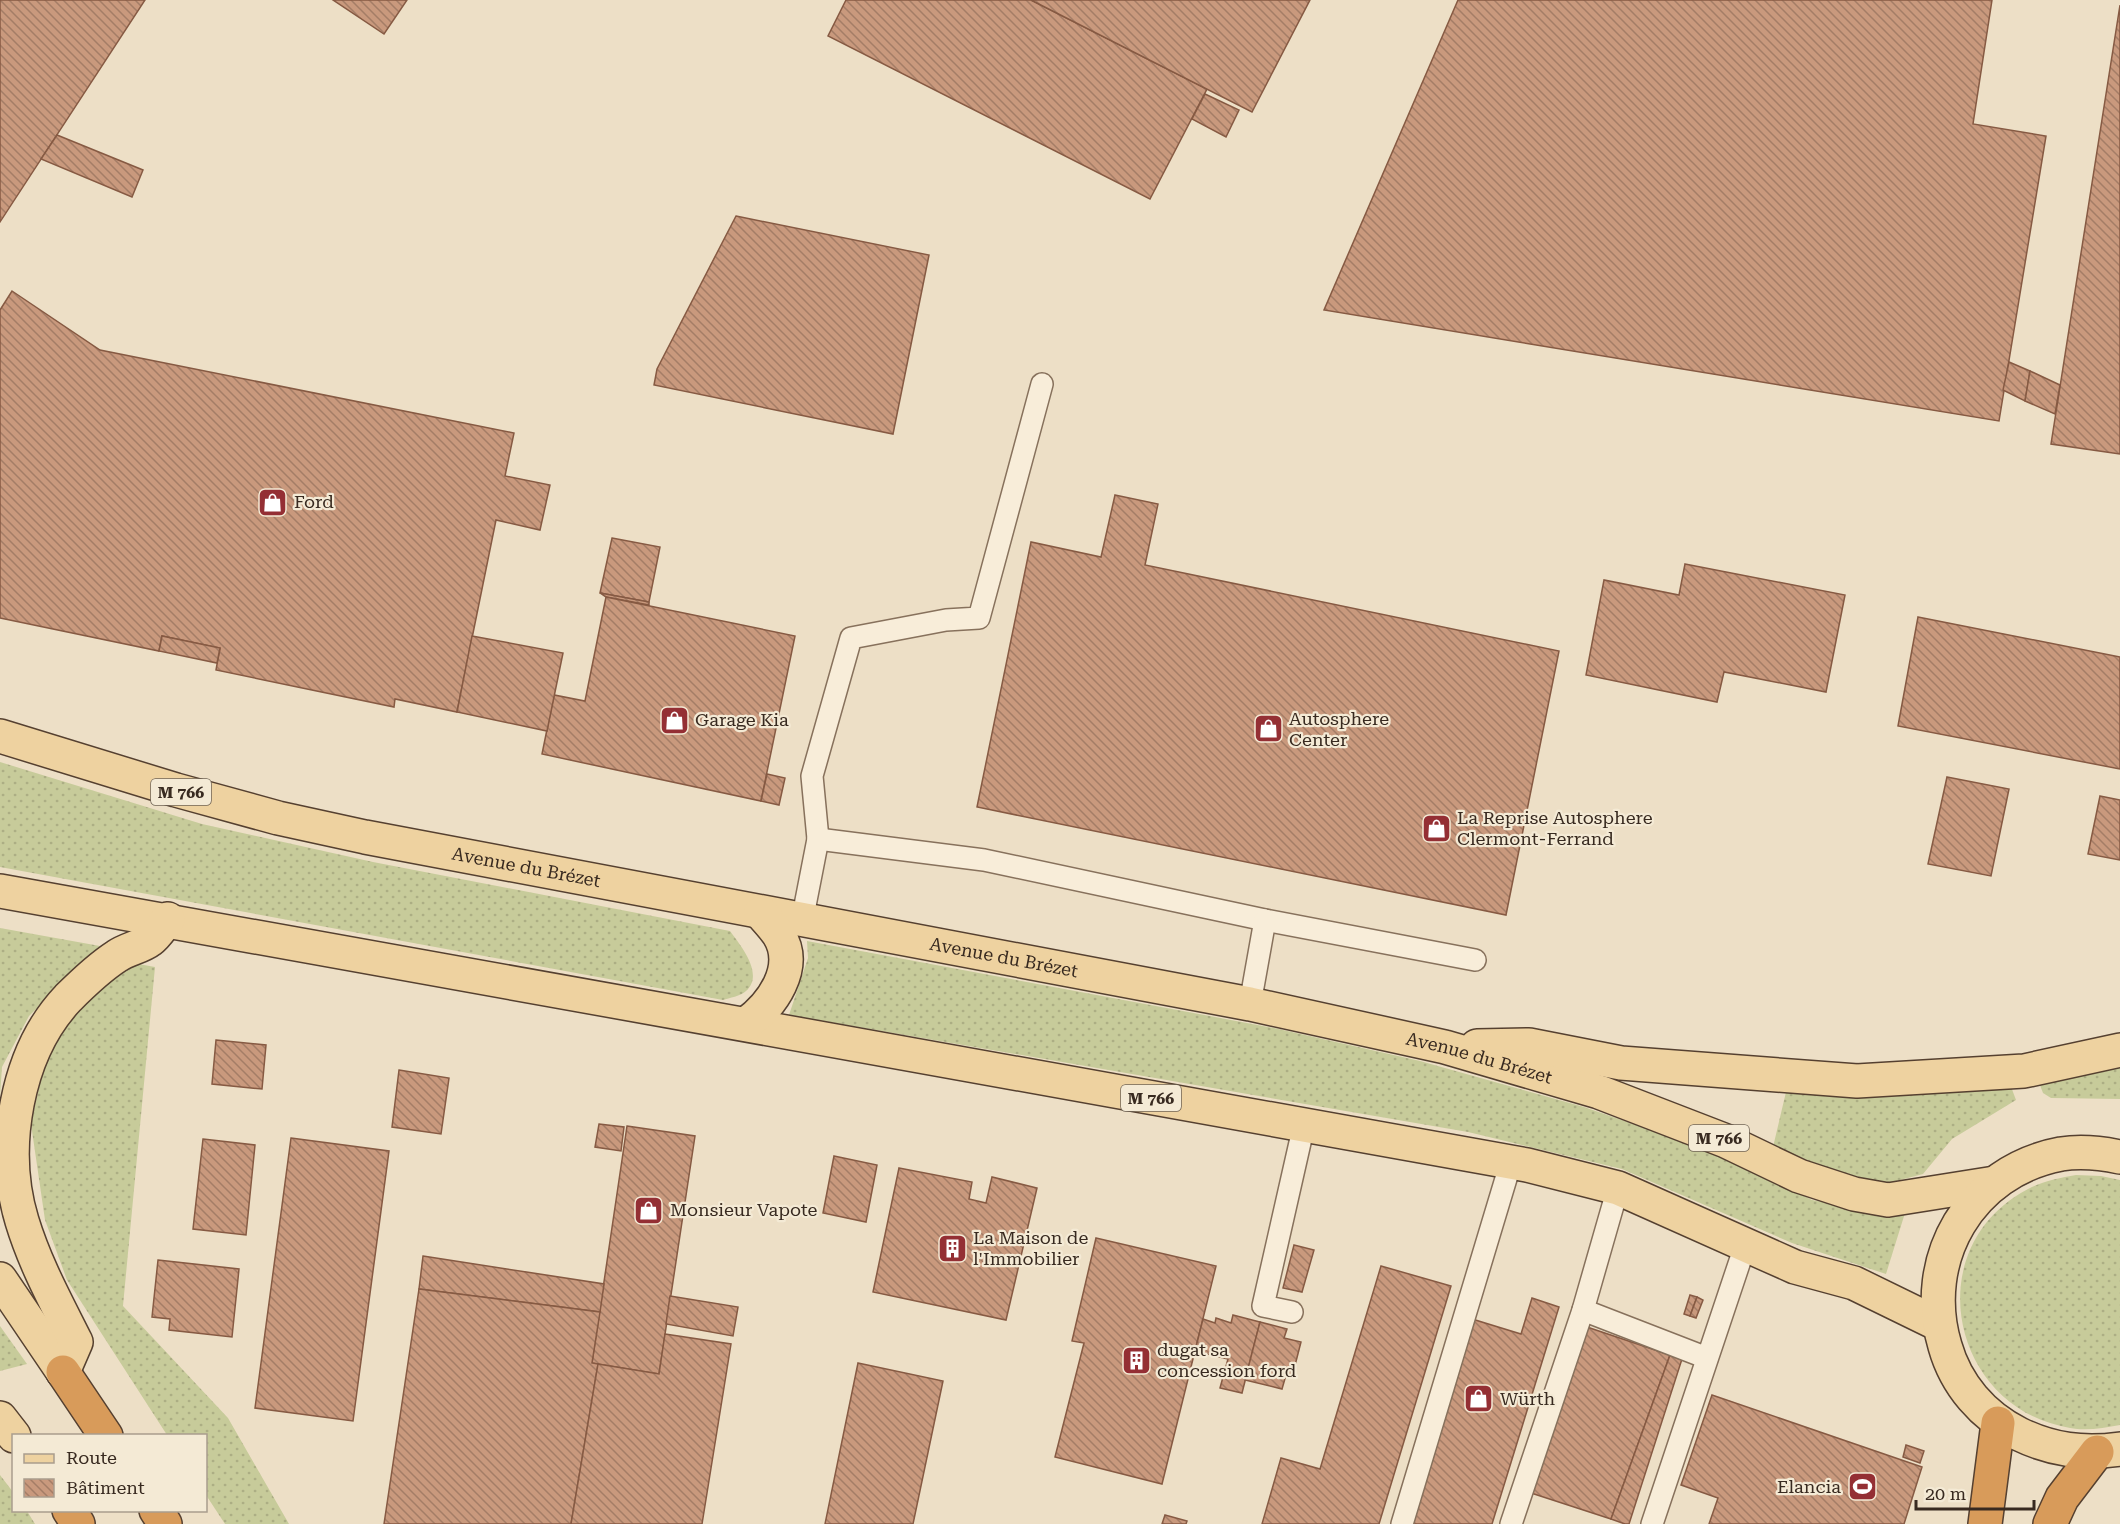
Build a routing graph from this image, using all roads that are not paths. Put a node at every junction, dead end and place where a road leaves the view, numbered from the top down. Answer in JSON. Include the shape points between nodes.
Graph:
{"nodes":[{"id":1,"x":1042,"y":384,"type":"dead end"},
{"id":2,"x":1,"y":737,"type":"edge"},
{"id":3,"x":818,"y":839,"type":"junction"},
{"id":4,"x":0,"y":891,"type":"edge"},
{"id":5,"x":761,"y":913,"type":"junction"},
{"id":6,"x":168,"y":919,"type":"junction"},
{"id":7,"x":1265,"y":920,"type":"junction"},
{"id":8,"x":802,"y":921,"type":"junction"},
{"id":9,"x":1475,"y":960,"type":"dead end"},
{"id":10,"x":1250,"y":1004,"type":"junction"},
{"id":11,"x":746,"y":1024,"type":"junction"},
{"id":12,"x":1445,"y":1047,"type":"junction"},
{"id":13,"x":2120,"y":1050,"type":"edge"},
{"id":14,"x":1304,"y":1125,"type":"junction"},
{"id":15,"x":2120,"y":1157,"type":"edge"},
{"id":16,"x":1511,"y":1162,"type":"junction"},
{"id":17,"x":1995,"y":1183,"type":"junction"},
{"id":18,"x":1618,"y":1188,"type":"junction"},
{"id":19,"x":1745,"y":1246,"type":"junction"},
{"id":20,"x":0,"y":1279,"type":"edge"},
{"id":21,"x":1583,"y":1310,"type":"junction"},
{"id":22,"x":1292,"y":1312,"type":"dead end"},
{"id":23,"x":1938,"y":1324,"type":"junction"},
{"id":24,"x":1707,"y":1358,"type":"junction"},
{"id":25,"x":63,"y":1372,"type":"junction"},
{"id":26,"x":0,"y":1418,"type":"edge"},
{"id":27,"x":1998,"y":1423,"type":"junction"},
{"id":28,"x":12,"y":1434,"type":"edge"},
{"id":29,"x":105,"y":1434,"type":"edge"},
{"id":30,"x":2109,"y":1450,"type":"edge"},
{"id":31,"x":1402,"y":1524,"type":"edge"},
{"id":32,"x":1511,"y":1524,"type":"edge"},
{"id":33,"x":1652,"y":1524,"type":"edge"},
{"id":34,"x":1985,"y":1524,"type":"edge"},
{"id":35,"x":2050,"y":1524,"type":"edge"}],
"edges":[{"from":1,"to":3,"type":"lane","via":[[979,618],[946,620],[851,638],[812,776]]},
{"from":2,"to":5,"type":"main road","name":"Avenue du Brézet","number":"M 766","via":[[278,818]]},
{"from":3,"to":7,"type":"lane","via":[[984,860]]},
{"from":3,"to":8,"type":"lane"},
{"from":4,"to":6,"type":"main road","number":"M 766"},
{"from":5,"to":8,"type":"main road","name":"Avenue du Brézet","number":"M 766"},
{"from":5,"to":11,"type":"main road","via":[[780,937],[786,956],[776,995],[763,1012]]},
{"from":6,"to":11,"type":"main road","number":"M 766"},
{"from":6,"to":25,"type":"main road","via":[[150,940],[118,955],[68,998],[51,1018],[32,1052],[19,1086],[14,1168],[21,1218],[40,1270],[76,1342]]},
{"from":7,"to":9,"type":"lane"},
{"from":7,"to":10,"type":"lane"},
{"from":8,"to":10,"type":"main road","name":"Avenue du Brézet","number":"M 766"},
{"from":10,"to":12,"type":"main road","name":"Avenue du Brézet","number":"M 766"},
{"from":11,"to":14,"type":"main road","number":"M 766"},
{"from":12,"to":13,"type":"main road","via":[[1529,1045],[1621,1063],[1857,1082],[2024,1071]]},
{"from":12,"to":17,"type":"main road","name":"Avenue du Brézet","number":"M 766","via":[[1599,1092],[1726,1141],[1799,1176],[1854,1194],[1888,1200]]},
{"from":14,"to":16,"type":"main road","number":"M 766"},
{"from":14,"to":22,"type":"lane","via":[[1263,1306]]},
{"from":15,"to":17,"type":"main road","via":[[2093,1152],[2061,1154],[2025,1165]]},
{"from":16,"to":18,"type":"main road","number":"M 766"},
{"from":16,"to":31,"type":"lane"},
{"from":17,"to":23,"type":"main road","via":[[1972,1204],[1950,1241],[1937,1292]]},
{"from":18,"to":19,"type":"main road","number":"M 766"},
{"from":18,"to":21,"type":"lane"},
{"from":19,"to":23,"type":"main road","number":"M 766","via":[[1795,1267],[1854,1283]]},
{"from":19,"to":24,"type":"lane"},
{"from":20,"to":25,"type":"main road"},
{"from":21,"to":24,"type":"lane"},
{"from":21,"to":32,"type":"lane"},
{"from":23,"to":27,"type":"main road","via":[[1949,1362],[1970,1396]]},
{"from":24,"to":33,"type":"lane"},
{"from":25,"to":29,"type":"highway"},
{"from":26,"to":28,"type":"main road"},
{"from":27,"to":30,"type":"main road","via":[[2045,1447]]},
{"from":27,"to":34,"type":"highway"},
{"from":30,"to":35,"type":"highway","via":[[2062,1498]]}]}
